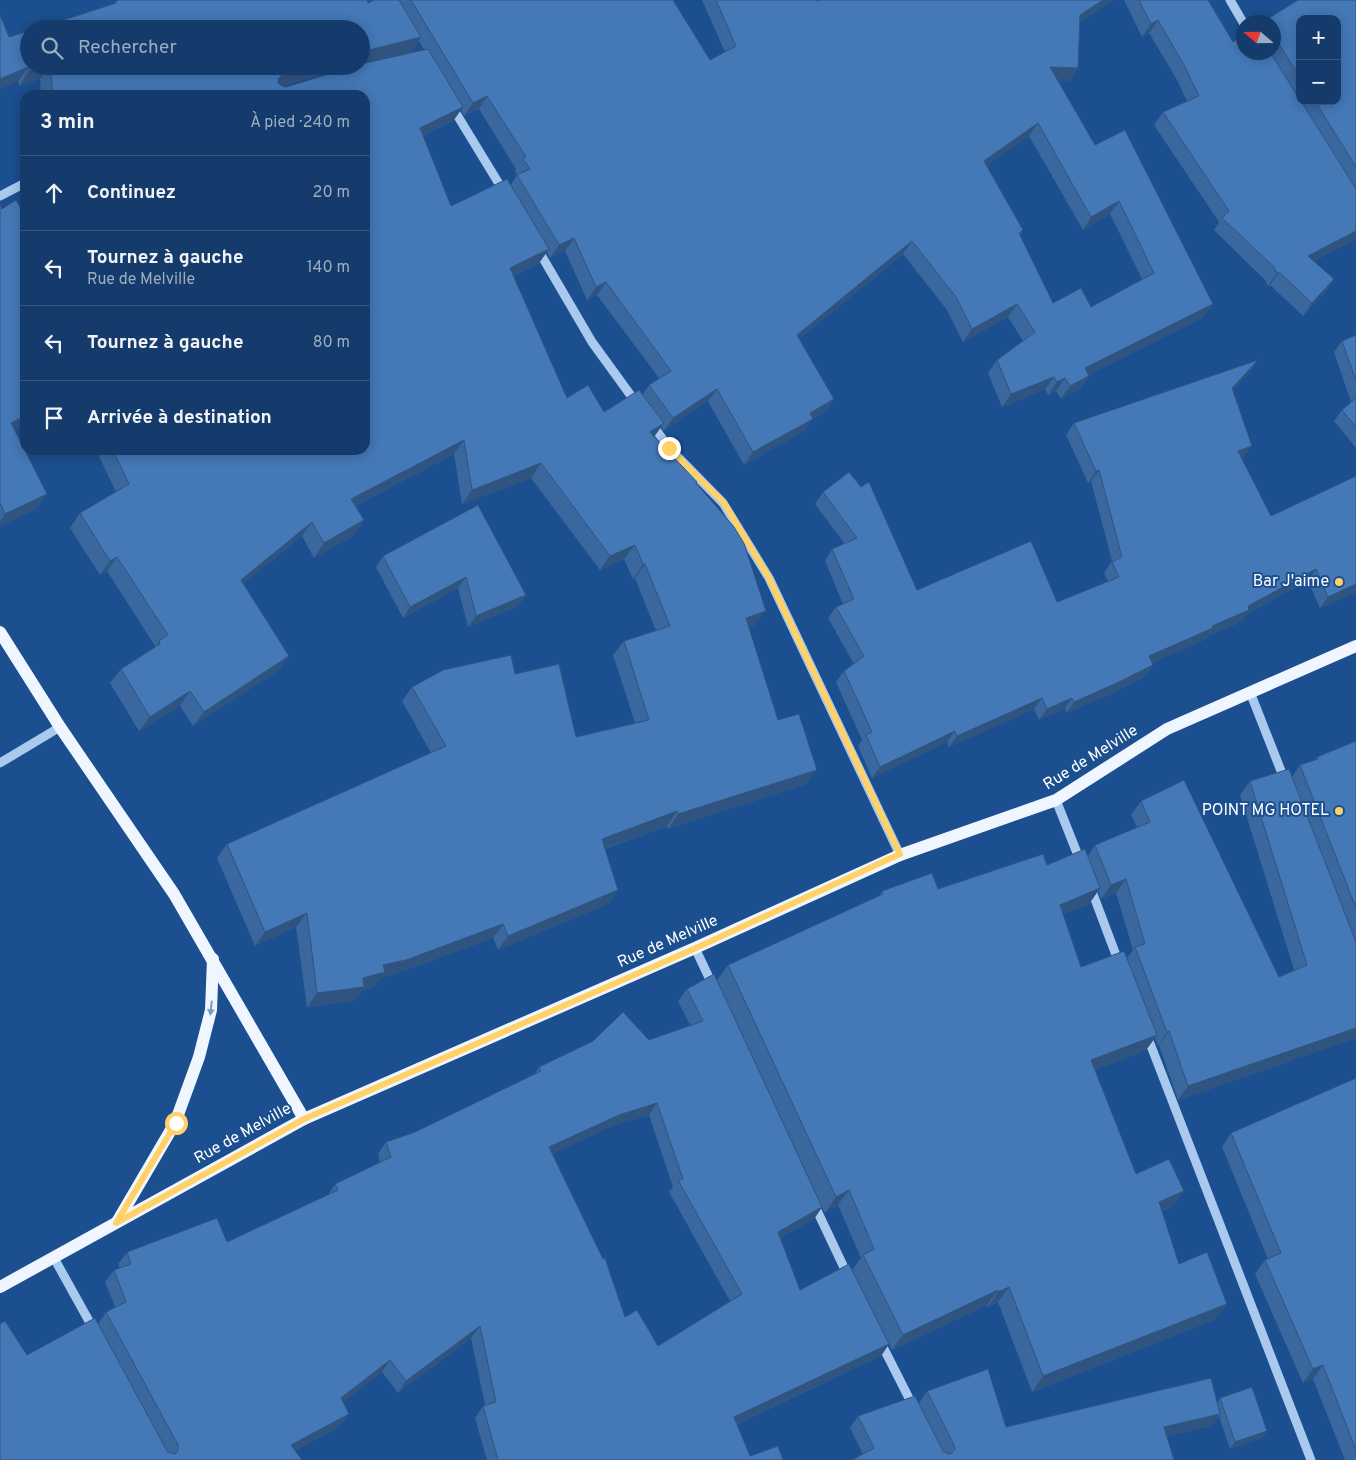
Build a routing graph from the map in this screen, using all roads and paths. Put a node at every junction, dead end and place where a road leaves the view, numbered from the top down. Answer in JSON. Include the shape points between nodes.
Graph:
{"nodes":[{"id":1,"x":1230,"y":0,"type":"edge"},
{"id":2,"x":1239,"y":15,"type":"edge"},
{"id":3,"x":447,"y":98,"type":"edge"},
{"id":4,"x":20,"y":186,"type":"edge"},
{"id":5,"x":0,"y":196,"type":"edge"},
{"id":6,"x":508,"y":198,"type":"edge"},
{"id":7,"x":533,"y":240,"type":"edge"},
{"id":8,"x":0,"y":632,"type":"edge"},
{"id":9,"x":1356,"y":646,"type":"edge"},
{"id":10,"x":1250,"y":692,"type":"junction"},
{"id":11,"x":60,"y":727,"type":"junction"},
{"id":12,"x":0,"y":763,"type":"edge"},
{"id":13,"x":1289,"y":792,"type":"edge"},
{"id":14,"x":1056,"y":800,"type":"junction"},
{"id":15,"x":900,"y":854,"type":"junction"},
{"id":16,"x":696,"y":948,"type":"junction"},
{"id":17,"x":213,"y":959,"type":"junction"},
{"id":18,"x":1121,"y":968,"type":"edge"},
{"id":19,"x":716,"y":992,"type":"edge"},
{"id":20,"x":1142,"y":1023,"type":"edge"},
{"id":21,"x":304,"y":1119,"type":"junction"},
{"id":22,"x":810,"y":1195,"type":"edge"},
{"id":23,"x":116,"y":1223,"type":"junction"},
{"id":24,"x":54,"y":1258,"type":"junction"},
{"id":25,"x":852,"y":1284,"type":"edge"},
{"id":26,"x":0,"y":1287,"type":"edge"},
{"id":27,"x":874,"y":1328,"type":"edge"},
{"id":28,"x":100,"y":1342,"type":"edge"},
{"id":29,"x":918,"y":1416,"type":"edge"},
{"id":30,"x":1311,"y":1460,"type":"edge"}],
"edges":[{"from":1,"to":2,"type":"street"},
{"from":3,"to":6,"type":"street"},
{"from":4,"to":5,"type":"street"},
{"from":7,"to":15,"type":"street","via":[[592,342],[669,448],[724,503],[769,578]]},
{"from":8,"to":11,"type":"main road"},
{"from":9,"to":10,"type":"main road","name":"Rue de Melville"},
{"from":10,"to":13,"type":"street"},
{"from":10,"to":14,"type":"main road","name":"Rue de Melville","via":[[1167,730]]},
{"from":11,"to":12,"type":"street"},
{"from":11,"to":17,"type":"main road","via":[[174,894]]},
{"from":14,"to":15,"type":"main road","name":"Rue de Melville"},
{"from":14,"to":18,"type":"street"},
{"from":15,"to":16,"type":"main road","name":"Rue de Melville"},
{"from":16,"to":19,"type":"street"},
{"from":16,"to":21,"type":"main road","name":"Rue de Melville"},
{"from":17,"to":21,"type":"main road"},
{"from":17,"to":23,"type":"main road","one_way":true,"via":[[211,1010],[176,1123]]},
{"from":20,"to":30,"type":"street"},
{"from":21,"to":23,"type":"main road","name":"Rue de Melville"},
{"from":22,"to":25,"type":"street"},
{"from":23,"to":24,"type":"main road","name":"Rue de Melville"},
{"from":24,"to":26,"type":"main road","name":"Rue de Melville"},
{"from":24,"to":28,"type":"street"},
{"from":27,"to":29,"type":"street"}]}
